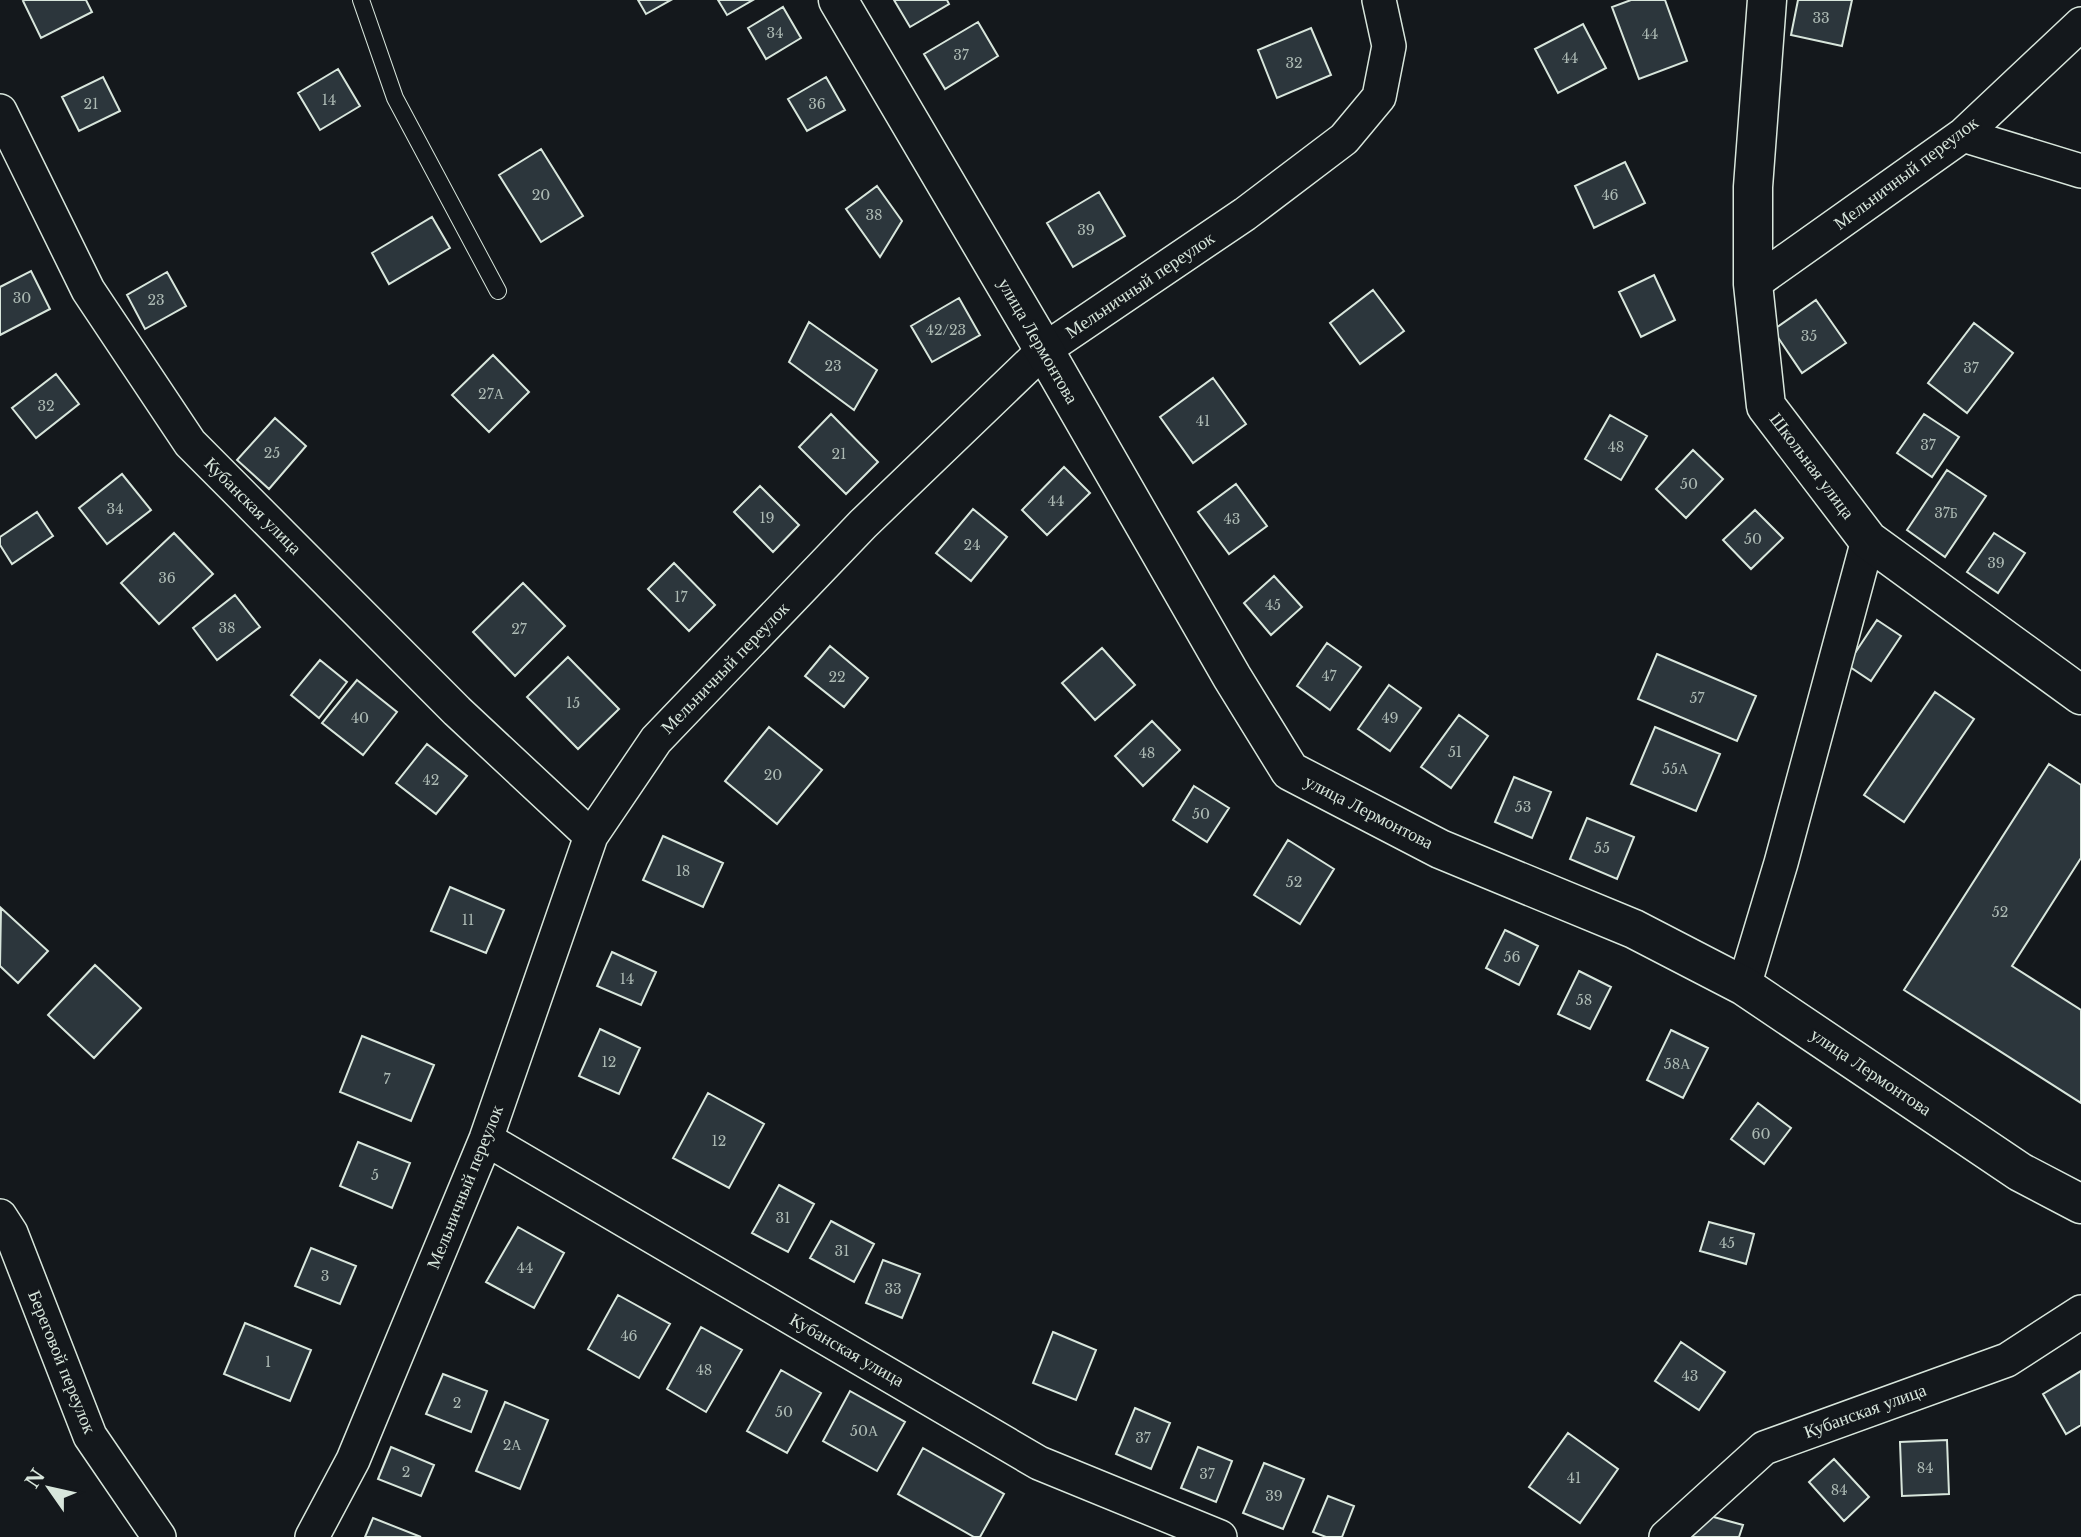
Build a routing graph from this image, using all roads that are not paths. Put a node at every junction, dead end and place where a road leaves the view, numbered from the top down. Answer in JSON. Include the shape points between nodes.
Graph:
{"nodes":[{"id":1,"x":361,"y":0,"type":"edge"},
{"id":2,"x":838,"y":0,"type":"edge"},
{"id":3,"x":1379,"y":0,"type":"edge"},
{"id":4,"x":1767,"y":0,"type":"edge"},
{"id":5,"x":2081,"y":24,"type":"edge"},
{"id":6,"x":0,"y":111,"type":"edge"},
{"id":7,"x":1963,"y":135,"type":"junction"},
{"id":8,"x":2081,"y":171,"type":"edge"},
{"id":9,"x":1753,"y":284,"type":"junction"},
{"id":10,"x":498,"y":291,"type":"dead end"},
{"id":11,"x":1044,"y":350,"type":"junction"},
{"id":12,"x":1868,"y":540,"type":"junction"},
{"id":13,"x":2081,"y":695,"type":"edge"},
{"id":14,"x":591,"y":836,"type":"junction"},
{"id":15,"x":1744,"y":986,"type":"junction"},
{"id":16,"x":486,"y":1139,"type":"junction"},
{"id":17,"x":2081,"y":1204,"type":"edge"},
{"id":18,"x":0,"y":1216,"type":"edge"},
{"id":19,"x":2081,"y":1312,"type":"edge"},
{"id":20,"x":159,"y":1537,"type":"edge"},
{"id":21,"x":312,"y":1537,"type":"edge"},
{"id":22,"x":1220,"y":1537,"type":"edge"},
{"id":23,"x":1667,"y":1537,"type":"edge"}],
"edges":[{"from":1,"to":10,"type":"lane","via":[[395,98]]},
{"from":2,"to":11,"type":"street","name":"улица Лермонтова"},
{"from":3,"to":11,"type":"street","name":"Мельничный переулок","via":[[1389,46],[1379,97],[1344,139],[1245,214]]},
{"from":4,"to":9,"type":"street","name":"Школьная улица","via":[[1753,187]]},
{"from":5,"to":7,"type":"street","name":"Мельничный переулок"},
{"from":6,"to":14,"type":"street","name":"Кубанская улица","via":[[89,290],[190,443],[457,711]]},
{"from":7,"to":8,"type":"street"},
{"from":7,"to":9,"type":"street","name":"Мельничный переулок"},
{"from":9,"to":12,"type":"street","name":"Школьная улица","via":[[1766,406]]},
{"from":11,"to":14,"type":"street","name":"Мельничный переулок","via":[[863,524],[656,740]]},
{"from":11,"to":15,"type":"street","name":"улица Лермонтова","via":[[1290,771],[1440,849],[1634,929]]},
{"from":12,"to":13,"type":"street","name":"Школьная улица"},
{"from":12,"to":15,"type":"street"},
{"from":14,"to":16,"type":"street","name":"Мельничный переулок"},
{"from":15,"to":17,"type":"street","name":"улица Лермонтова","via":[[2020,1172]]},
{"from":16,"to":21,"type":"street","name":"Мельничный переулок","via":[[353,1460]]},
{"from":16,"to":22,"type":"street","name":"Кубанская улица","via":[[1039,1463]]},
{"from":18,"to":20,"type":"street","name":"Береговой переулок","via":[[11,1233],[90,1436]]},
{"from":19,"to":23,"type":"street","name":"Кубанская улица","via":[[2007,1360],[1764,1448]]}]}
